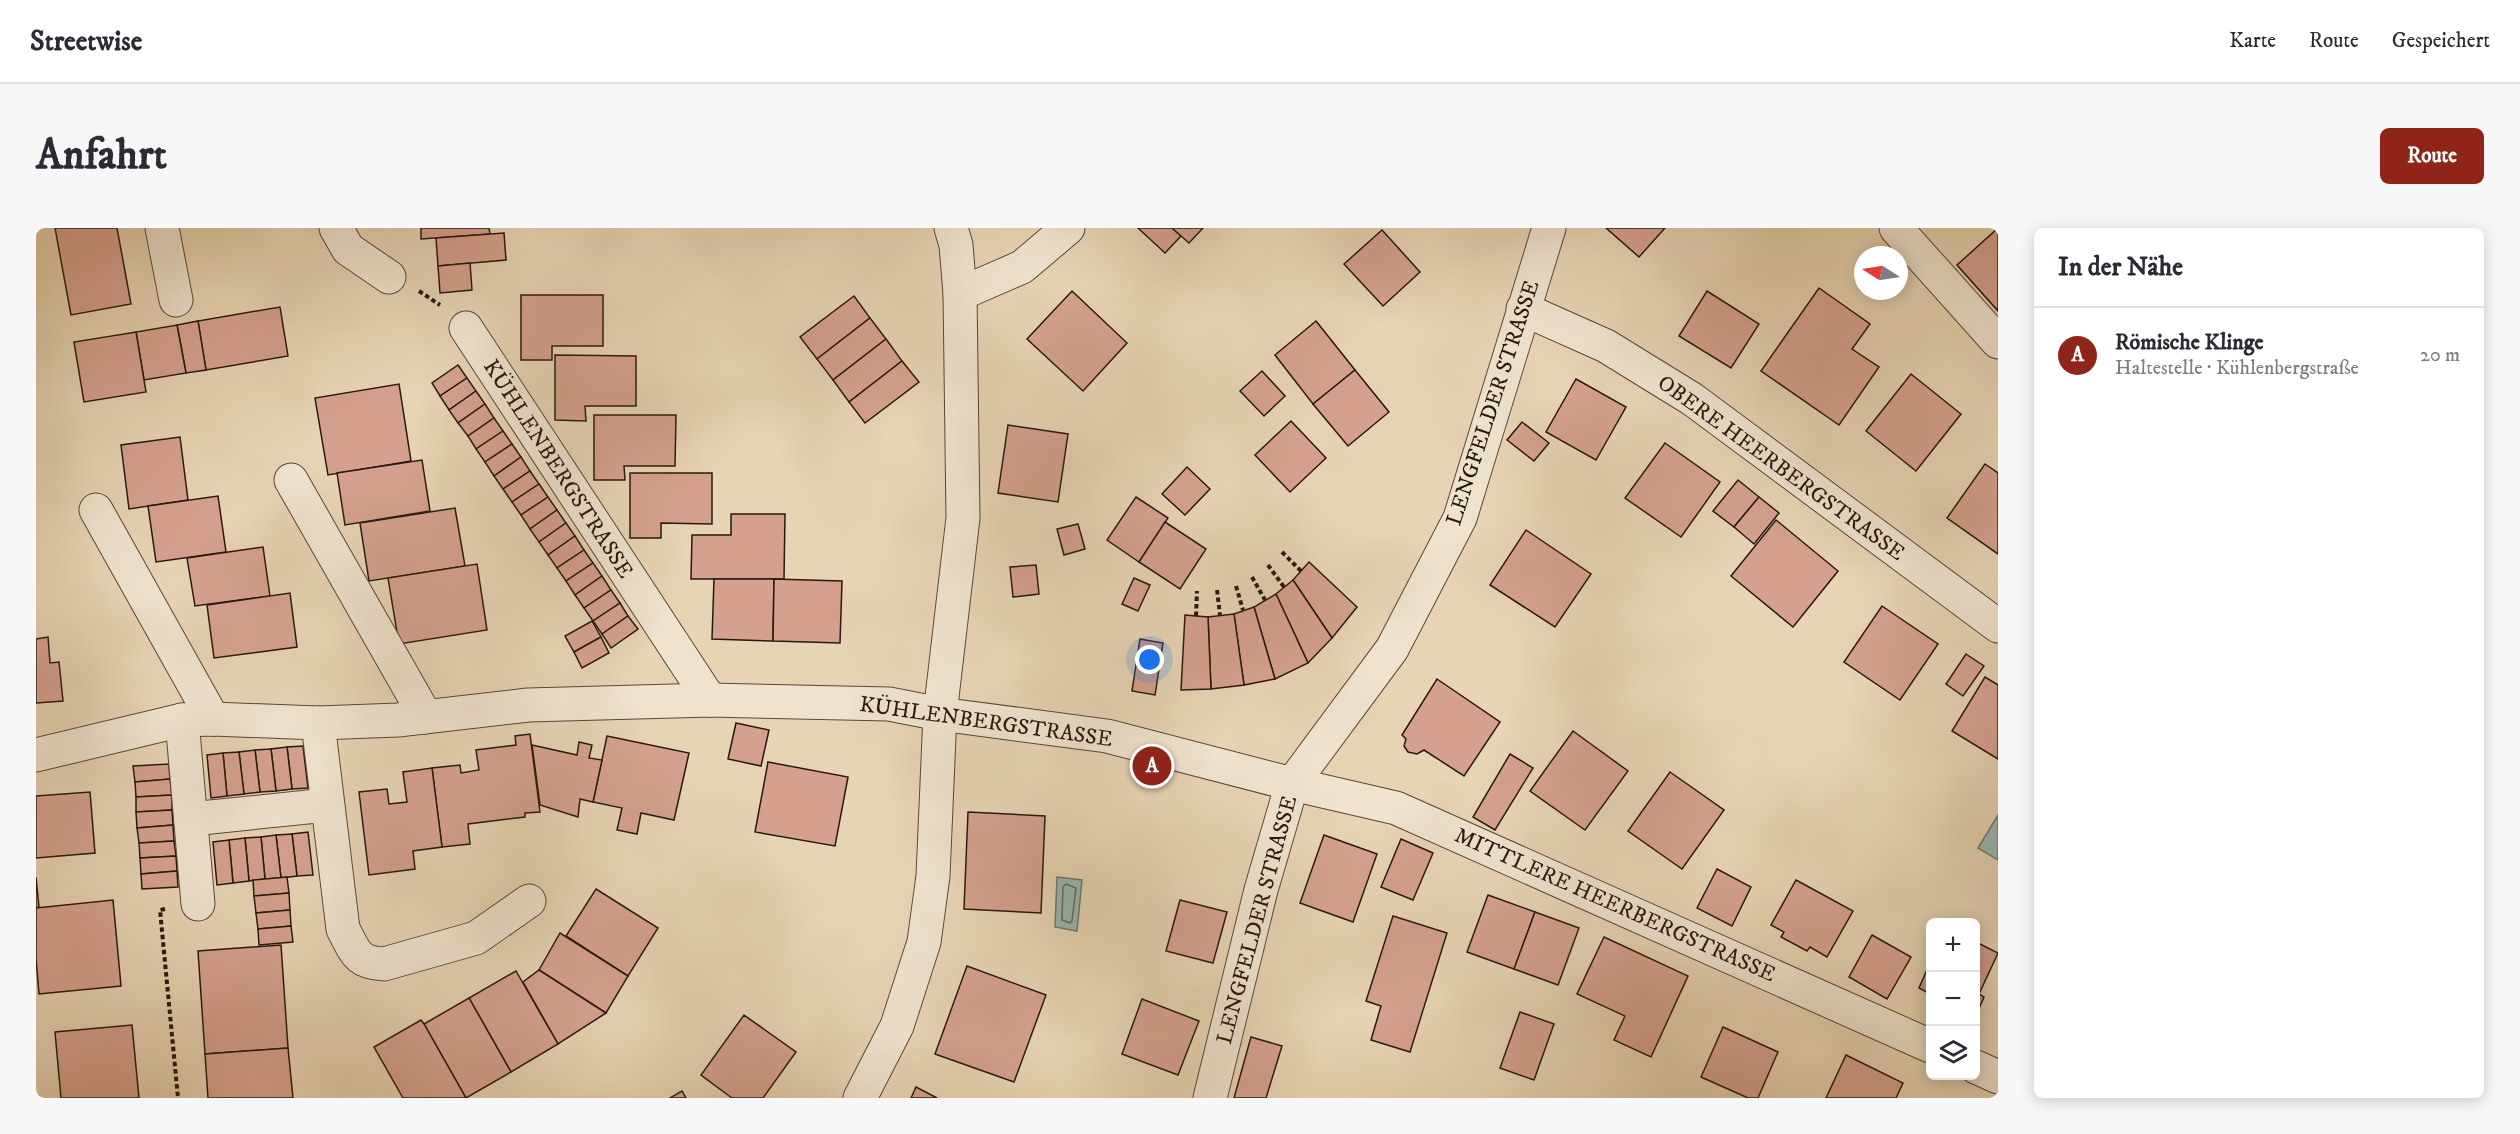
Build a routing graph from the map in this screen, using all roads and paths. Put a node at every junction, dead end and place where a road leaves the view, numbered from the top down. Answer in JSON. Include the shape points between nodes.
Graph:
{"nodes":[{"id":1,"x":162,"y":228,"type":"edge"},
{"id":2,"x":336,"y":228,"type":"edge"},
{"id":3,"x":951,"y":228,"type":"edge"},
{"id":4,"x":1068,"y":228,"type":"edge"},
{"id":5,"x":1549,"y":228,"type":"edge"},
{"id":6,"x":1896,"y":228,"type":"edge"},
{"id":7,"x":389,"y":277,"type":"joint"},
{"id":8,"x":960,"y":294,"type":"junction"},
{"id":9,"x":176,"y":300,"type":"dead end"},
{"id":10,"x":1523,"y":309,"type":"junction"},
{"id":11,"x":466,"y":328,"type":"joint"},
{"id":12,"x":1998,"y":342,"type":"edge"},
{"id":13,"x":291,"y":480,"type":"dead end"},
{"id":14,"x":96,"y":510,"type":"dead end"},
{"id":15,"x":1282,"y":552,"type":"dead end"},
{"id":16,"x":1268,"y":565,"type":"dead end"},
{"id":17,"x":1300,"y":571,"type":"dead end"},
{"id":18,"x":1252,"y":577,"type":"dead end"},
{"id":19,"x":1236,"y":586,"type":"dead end"},
{"id":20,"x":1284,"y":587,"type":"dead end"},
{"id":21,"x":1216,"y":590,"type":"dead end"},
{"id":22,"x":1197,"y":591,"type":"dead end"},
{"id":23,"x":1265,"y":600,"type":"dead end"},
{"id":24,"x":1243,"y":610,"type":"dead end"},
{"id":25,"x":1220,"y":615,"type":"dead end"},
{"id":26,"x":1196,"y":616,"type":"dead end"},
{"id":27,"x":1998,"y":626,"type":"edge"},
{"id":28,"x":710,"y":700,"type":"junction"},
{"id":29,"x":940,"y":714,"type":"junction"},
{"id":30,"x":426,"y":717,"type":"junction"},
{"id":31,"x":198,"y":719,"type":"junction"},
{"id":32,"x":318,"y":723,"type":"junction"},
{"id":33,"x":36,"y":755,"type":"edge"},
{"id":34,"x":1292,"y":784,"type":"junction"},
{"id":35,"x":327,"y":805,"type":"junction"},
{"id":36,"x":192,"y":819,"type":"junction"},
{"id":37,"x":529,"y":901,"type":"dead end"},
{"id":38,"x":198,"y":904,"type":"joint"},
{"id":39,"x":1926,"y":1044,"type":"edge"},
{"id":40,"x":1980,"y":1069,"type":"edge"},
{"id":41,"x":1998,"y":1077,"type":"edge"},
{"id":42,"x":178,"y":1098,"type":"edge"},
{"id":43,"x":860,"y":1098,"type":"edge"},
{"id":44,"x":1210,"y":1098,"type":"edge"}],
"edges":[{"from":1,"to":9,"type":"street"},
{"from":2,"to":7,"type":"street","via":[[348,249]]},
{"from":3,"to":8,"type":"street"},
{"from":4,"to":8,"type":"street","via":[[1023,267]]},
{"from":5,"to":10,"type":"street","name":"LENGFELDER STRASSE"},
{"from":6,"to":12,"type":"street"},
{"from":7,"to":11,"type":"path","via":[[431,297]]},
{"from":8,"to":29,"type":"street","via":[[963,518]]},
{"from":10,"to":27,"type":"street","name":"OBERE HEERBERGSTRASSE","via":[[1606,346],[1692,399]]},
{"from":10,"to":34,"type":"street","name":"LENGFELDER STRASSE","via":[[1460,518],[1392,649]]},
{"from":11,"to":28,"type":"street","name":"KÜHLENBERGSTRASSE"},
{"from":13,"to":30,"type":"street"},
{"from":14,"to":31,"type":"street"},
{"from":15,"to":17,"type":"path"},
{"from":16,"to":20,"type":"path"},
{"from":18,"to":23,"type":"path"},
{"from":19,"to":24,"type":"path"},
{"from":21,"to":25,"type":"path"},
{"from":22,"to":26,"type":"path"},
{"from":28,"to":29,"type":"street","name":"KÜHLENBERGSTRASSE","via":[[889,704]]},
{"from":28,"to":30,"type":"street","name":"KÜHLENBERGSTRASSE","via":[[528,705]]},
{"from":29,"to":34,"type":"street","name":"KÜHLENBERGSTRASSE","via":[[1107,736]]},
{"from":29,"to":43,"type":"street","via":[[933,876],[924,942],[897,1026]]},
{"from":30,"to":32,"type":"street","name":"KÜHLENBERGSTRASSE"},
{"from":31,"to":32,"type":"street","name":"KÜHLENBERGSTRASSE"},
{"from":31,"to":33,"type":"street","name":"KÜHLENBERGSTRASSE"},
{"from":31,"to":36,"type":"street"},
{"from":32,"to":35,"type":"street"},
{"from":34,"to":39,"type":"street","name":"MITTLERE HEERBERGSTRASSE","via":[[1396,808]]},
{"from":34,"to":44,"type":"street","name":"LENGFELDER STRASSE","via":[[1261,890]]},
{"from":35,"to":36,"type":"street"},
{"from":35,"to":37,"type":"street","via":[[343,929],[358,957],[368,964],[384,964],[476,938]]},
{"from":36,"to":38,"type":"street"},
{"from":38,"to":42,"type":"path","via":[[160,910]]},
{"from":40,"to":41,"type":"street"}]}
